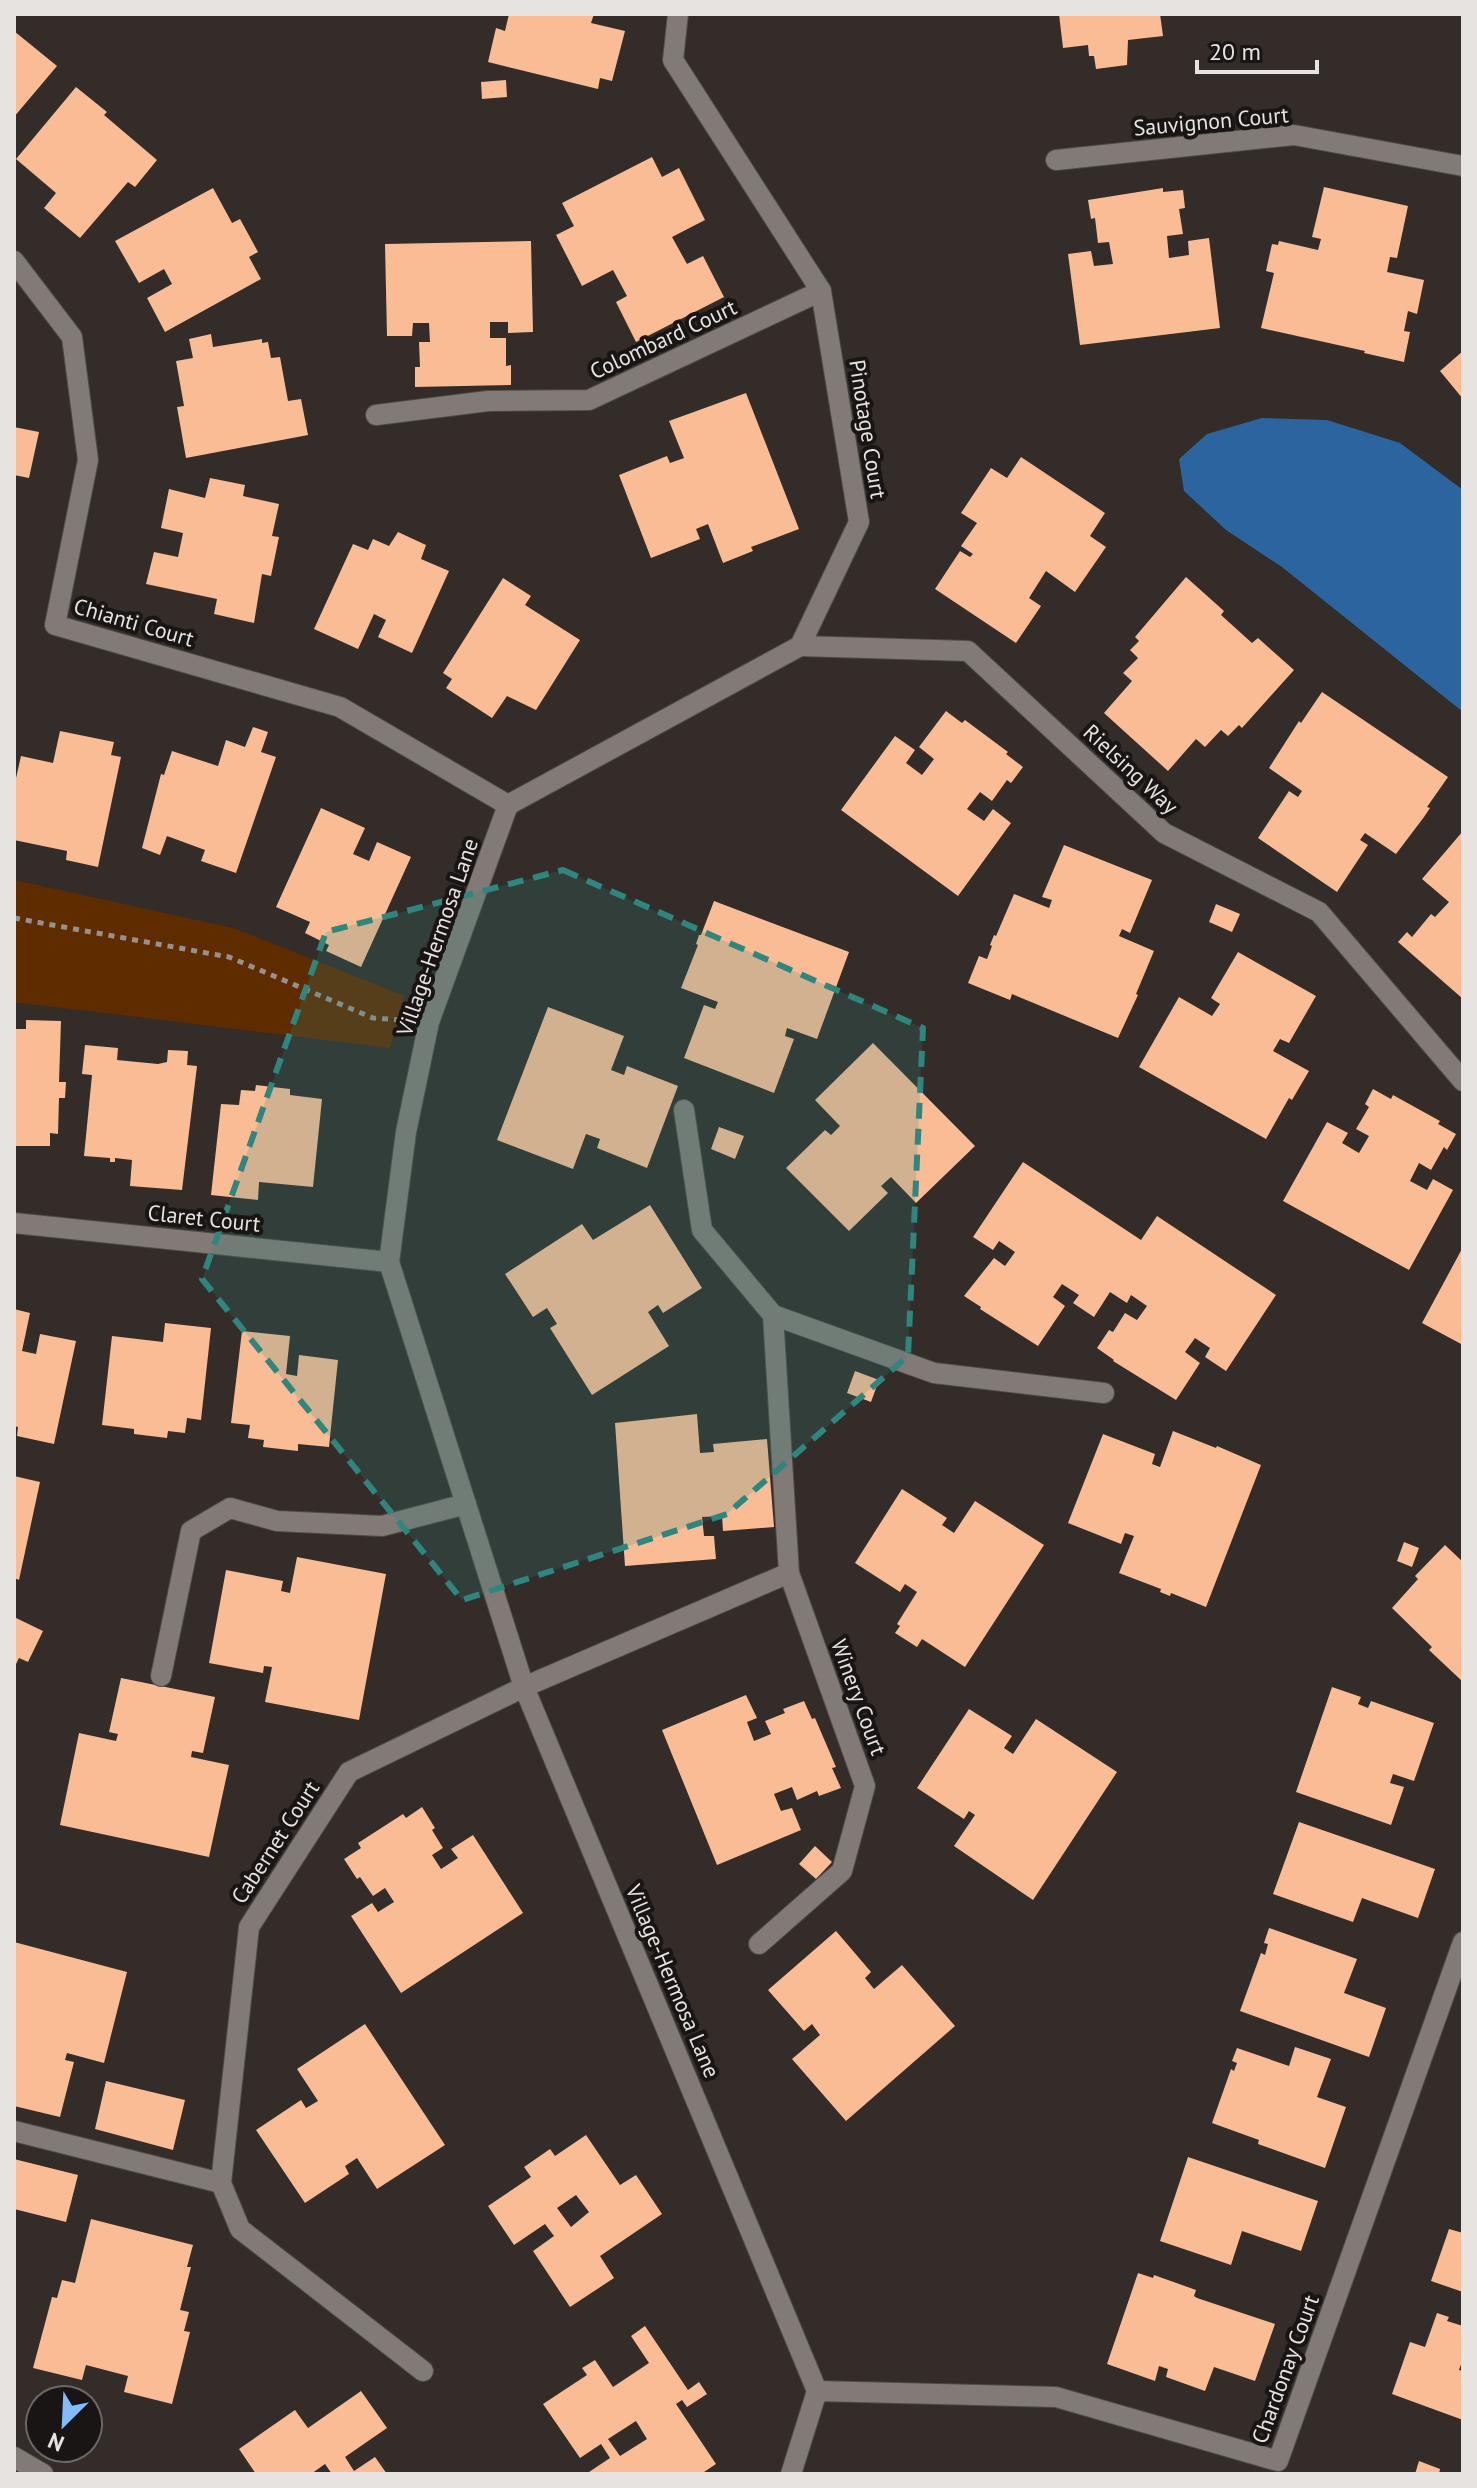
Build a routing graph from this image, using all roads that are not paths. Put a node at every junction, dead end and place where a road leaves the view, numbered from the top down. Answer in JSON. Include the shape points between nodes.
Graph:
{"nodes":[{"id":1,"x":678,"y":14,"type":"edge"},
{"id":2,"x":1056,"y":160,"type":"dead end"},
{"id":3,"x":1463,"y":166,"type":"edge"},
{"id":4,"x":14,"y":261,"type":"edge"},
{"id":5,"x":821,"y":291,"type":"junction"},
{"id":6,"x":376,"y":415,"type":"dead end"},
{"id":7,"x":800,"y":646,"type":"junction"},
{"id":8,"x":508,"y":805,"type":"junction"},
{"id":9,"x":1463,"y":1081,"type":"edge"},
{"id":10,"x":684,"y":1110,"type":"dead end"},
{"id":11,"x":14,"y":1223,"type":"edge"},
{"id":12,"x":389,"y":1262,"type":"junction"},
{"id":13,"x":773,"y":1315,"type":"junction"},
{"id":14,"x":1104,"y":1393,"type":"dead end"},
{"id":15,"x":466,"y":1504,"type":"junction"},
{"id":16,"x":789,"y":1573,"type":"junction"},
{"id":17,"x":161,"y":1676,"type":"dead end"},
{"id":18,"x":524,"y":1687,"type":"junction"},
{"id":19,"x":1463,"y":1942,"type":"edge"},
{"id":20,"x":759,"y":1944,"type":"dead end"},
{"id":21,"x":14,"y":2131,"type":"edge"},
{"id":22,"x":221,"y":2183,"type":"junction"},
{"id":23,"x":423,"y":2371,"type":"dead end"},
{"id":24,"x":817,"y":2391,"type":"junction"},
{"id":25,"x":14,"y":2457,"type":"edge"},
{"id":26,"x":43,"y":2474,"type":"edge"},
{"id":27,"x":791,"y":2474,"type":"edge"}],
"edges":[{"from":1,"to":5,"type":"street","name":"Pinotage Court","via":[[673,60]]},
{"from":2,"to":3,"type":"street","name":"Sauvignon Court","via":[[1294,135]]},
{"from":4,"to":8,"type":"street","name":"Chianti Court","via":[[72,337],[88,460],[55,625],[340,707]]},
{"from":5,"to":6,"type":"street","name":"Colombard Court","via":[[589,400],[488,401]]},
{"from":5,"to":7,"type":"street","name":"Pinotage Court","via":[[859,522]]},
{"from":7,"to":8,"type":"street"},
{"from":7,"to":9,"type":"street","name":"Rielsing Way","via":[[968,651],[1164,833],[1319,912]]},
{"from":8,"to":12,"type":"street","name":"Village-Hermosa Lane","via":[[429,1022],[406,1132]]},
{"from":10,"to":13,"type":"street","via":[[702,1230]]},
{"from":11,"to":12,"type":"street","name":"Claret Court"},
{"from":12,"to":15,"type":"street","name":"Village-Hermosa Lane"},
{"from":13,"to":14,"type":"street","via":[[934,1373]]},
{"from":13,"to":16,"type":"street","name":"Winery Court"},
{"from":15,"to":17,"type":"street","via":[[382,1526],[277,1521],[230,1508],[191,1531]]},
{"from":15,"to":18,"type":"street","name":"Village-Hermosa Lane"},
{"from":16,"to":18,"type":"street"},
{"from":16,"to":20,"type":"street","name":"Winery Court","via":[[865,1786],[842,1871]]},
{"from":18,"to":22,"type":"street","name":"Cabernet Court","via":[[349,1772],[249,1927]]},
{"from":18,"to":24,"type":"street","name":"Village-Hermosa Lane"},
{"from":19,"to":24,"type":"street","name":"Chardonay Court","via":[[1278,2461],[1056,2397]]},
{"from":21,"to":22,"type":"street"},
{"from":22,"to":23,"type":"street","name":"Cabernet Court","via":[[240,2229]]},
{"from":24,"to":27,"type":"street"},
{"from":25,"to":26,"type":"street"}]}
